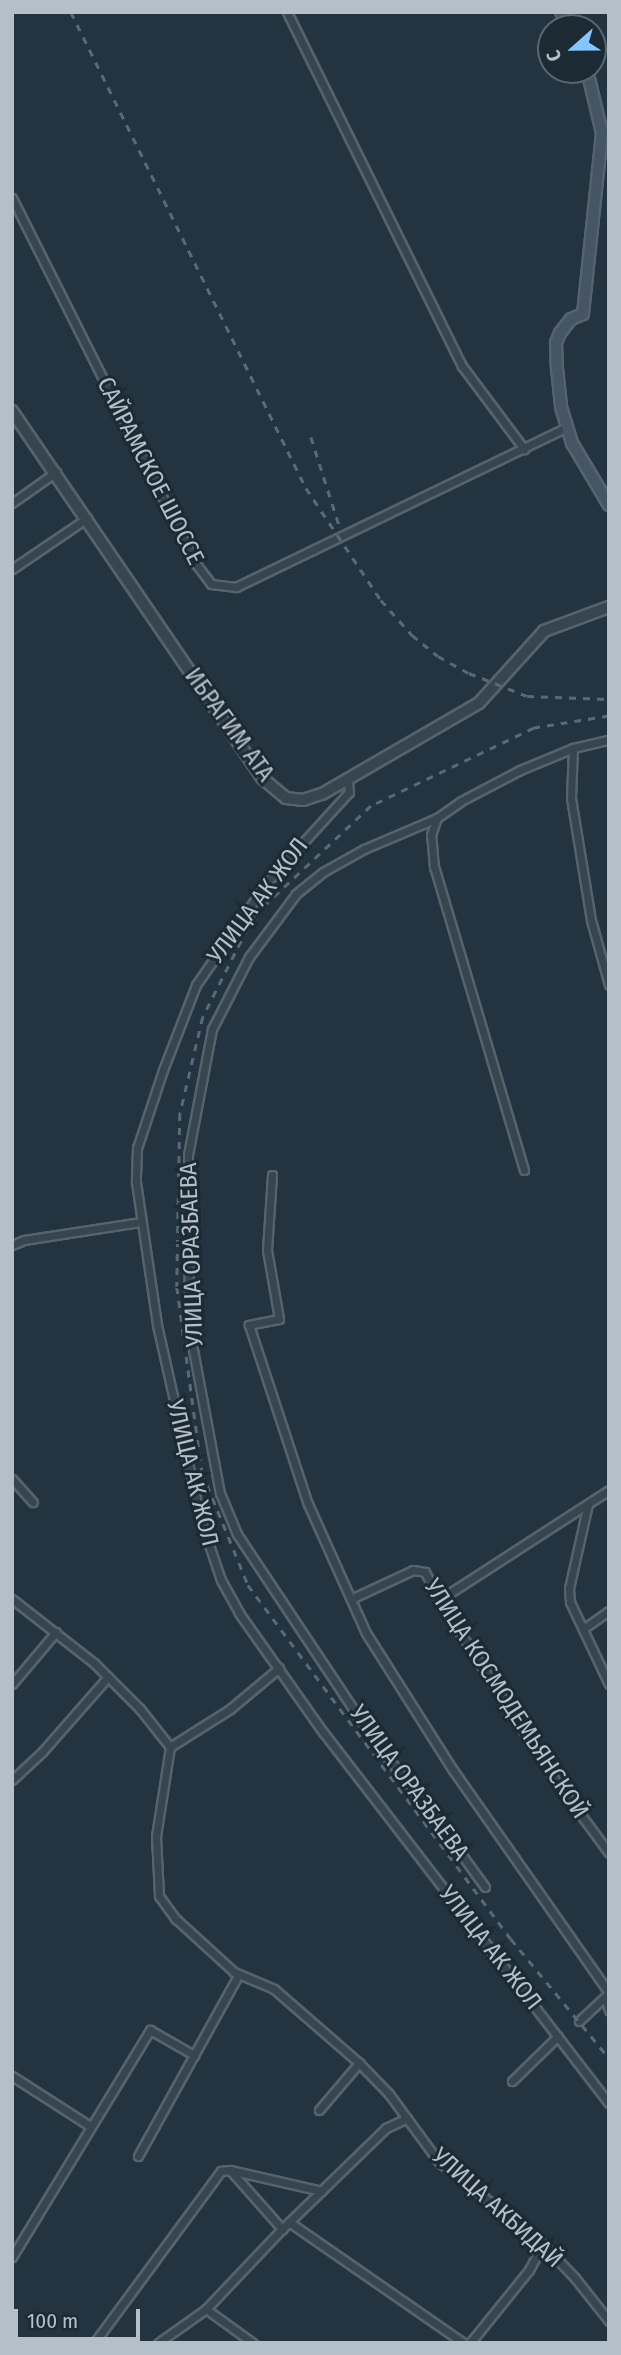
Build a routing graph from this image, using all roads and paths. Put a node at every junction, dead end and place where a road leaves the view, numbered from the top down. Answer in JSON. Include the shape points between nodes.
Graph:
{"nodes":[{"id":1,"x":287,"y":12,"type":"edge"},
{"id":2,"x":590,"y":84,"type":"edge"},
{"id":3,"x":12,"y":198,"type":"edge"},
{"id":4,"x":12,"y":411,"type":"edge"},
{"id":5,"x":567,"y":427,"type":"junction"},
{"id":6,"x":524,"y":449,"type":"junction"},
{"id":7,"x":56,"y":472,"type":"junction"},
{"id":8,"x":12,"y":503,"type":"edge"},
{"id":9,"x":609,"y":505,"type":"edge"},
{"id":10,"x":88,"y":518,"type":"junction"},
{"id":11,"x":12,"y":569,"type":"edge"},
{"id":12,"x":609,"y":607,"type":"edge"},
{"id":13,"x":597,"y":612,"type":"junction"},
{"id":14,"x":609,"y":614,"type":"edge"},
{"id":15,"x":609,"y":740,"type":"edge"},
{"id":16,"x":573,"y":748,"type":"junction"},
{"id":17,"x":348,"y":781,"type":"junction"},
{"id":18,"x":437,"y":818,"type":"junction"},
{"id":19,"x":609,"y":985,"type":"edge"},
{"id":20,"x":524,"y":1170,"type":"dead end"},
{"id":21,"x":272,"y":1175,"type":"dead end"},
{"id":22,"x":140,"y":1222,"type":"junction"},
{"id":23,"x":12,"y":1245,"type":"edge"},
{"id":24,"x":12,"y":1479,"type":"edge"},
{"id":25,"x":609,"y":1490,"type":"edge"},
{"id":26,"x":33,"y":1502,"type":"dead end"},
{"id":27,"x":588,"y":1503,"type":"junction"},
{"id":28,"x":353,"y":1598,"type":"junction"},
{"id":29,"x":12,"y":1600,"type":"edge"},
{"id":30,"x":439,"y":1600,"type":"junction"},
{"id":31,"x":609,"y":1611,"type":"edge"},
{"id":32,"x":583,"y":1629,"type":"junction"},
{"id":33,"x":56,"y":1632,"type":"junction"},
{"id":34,"x":279,"y":1668,"type":"junction"},
{"id":35,"x":108,"y":1678,"type":"junction"},
{"id":36,"x":12,"y":1684,"type":"edge"},
{"id":37,"x":609,"y":1684,"type":"edge"},
{"id":38,"x":170,"y":1747,"type":"junction"},
{"id":39,"x":12,"y":1780,"type":"edge"},
{"id":40,"x":609,"y":1853,"type":"edge"},
{"id":41,"x":485,"y":1887,"type":"dead end"},
{"id":42,"x":239,"y":1974,"type":"junction"},
{"id":43,"x":608,"y":1994,"type":"edge"},
{"id":44,"x":609,"y":2010,"type":"edge"},
{"id":45,"x":579,"y":2021,"type":"dead end"},
{"id":46,"x":558,"y":2036,"type":"junction"},
{"id":47,"x":194,"y":2055,"type":"junction"},
{"id":48,"x":359,"y":2063,"type":"junction"},
{"id":49,"x":12,"y":2076,"type":"edge"},
{"id":50,"x":512,"y":2081,"type":"dead end"},
{"id":51,"x":609,"y":2103,"type":"edge"},
{"id":52,"x":319,"y":2110,"type":"dead end"},
{"id":53,"x":407,"y":2118,"type":"junction"},
{"id":54,"x":90,"y":2126,"type":"junction"},
{"id":55,"x":138,"y":2156,"type":"dead end"},
{"id":56,"x":230,"y":2169,"type":"junction"},
{"id":57,"x":322,"y":2191,"type":"junction"},
{"id":58,"x":289,"y":2222,"type":"junction"},
{"id":59,"x":282,"y":2229,"type":"junction"},
{"id":60,"x":543,"y":2244,"type":"junction"},
{"id":61,"x":12,"y":2257,"type":"edge"},
{"id":62,"x":206,"y":2309,"type":"junction"},
{"id":63,"x":609,"y":2321,"type":"edge"},
{"id":64,"x":94,"y":2343,"type":"edge"},
{"id":65,"x":158,"y":2343,"type":"edge"},
{"id":66,"x":253,"y":2343,"type":"edge"},
{"id":67,"x":464,"y":2343,"type":"edge"},
{"id":68,"x":470,"y":2343,"type":"edge"}],
"edges":[{"from":1,"to":6,"type":"street","via":[[462,366]]},
{"from":2,"to":5,"type":"main road","via":[[602,133],[583,314],[571,319],[556,343]]},
{"from":3,"to":6,"type":"street","name":"САЙРАМСКОЕ ШОССЕ","via":[[196,564],[211,584],[236,587]]},
{"from":4,"to":7,"type":"street","name":"ИБРАГИМ АТА"},
{"from":5,"to":6,"type":"street","name":"САЙРАМСКОЕ ШОССЕ"},
{"from":5,"to":9,"type":"main road"},
{"from":7,"to":8,"type":"street"},
{"from":7,"to":10,"type":"street","name":"ИБРАГИМ АТА"},
{"from":10,"to":11,"type":"street"},
{"from":10,"to":17,"type":"street","name":"ИБРАГИМ АТА","via":[[262,778],[286,798],[303,800]]},
{"from":12,"to":13,"type":"street","name":"ИБРАГИМ АТА"},
{"from":13,"to":14,"type":"street"},
{"from":13,"to":17,"type":"street","name":"ИБРАГИМ АТА","via":[[544,632],[479,704]]},
{"from":15,"to":16,"type":"street","name":"УЛИЦА ОРАЗБАЕВА"},
{"from":16,"to":18,"type":"street","name":"УЛИЦА ОРАЗБАЕВА","via":[[520,770]]},
{"from":16,"to":19,"type":"street","via":[[571,798],[591,920]]},
{"from":17,"to":22,"type":"street","name":"УЛИЦА АК ЖОЛ","via":[[349,792],[268,881],[196,985],[137,1148]]},
{"from":18,"to":20,"type":"street","via":[[431,835],[434,867]]},
{"from":18,"to":41,"type":"street","name":"УЛИЦА ОРАЗБАЕВА","via":[[364,849],[296,894],[249,957],[212,1029],[188,1155],[189,1328],[220,1493],[237,1534],[376,1744]]},
{"from":21,"to":28,"type":"street","name":"УЛИЦА ОРАЗБАЕВА","via":[[267,1250],[279,1319],[249,1325],[308,1504]]},
{"from":22,"to":23,"type":"street"},
{"from":22,"to":34,"type":"street","name":"УЛИЦА АК ЖОЛ","via":[[157,1325],[202,1524],[221,1580]]},
{"from":24,"to":26,"type":"street"},
{"from":25,"to":27,"type":"street"},
{"from":27,"to":30,"type":"street"},
{"from":27,"to":32,"type":"street","via":[[569,1588],[570,1602]]},
{"from":28,"to":30,"type":"street","name":"УЛИЦА КОСМОДЕМЬЯНСКОЙ","via":[[414,1570],[425,1572]]},
{"from":28,"to":43,"type":"street","name":"УЛИЦА ОРАЗБАЕВА","via":[[366,1633],[453,1770]]},
{"from":29,"to":33,"type":"street"},
{"from":30,"to":40,"type":"street","name":"УЛИЦА КОСМОДЕМЬЯНСКОЙ","via":[[553,1777]]},
{"from":31,"to":32,"type":"street"},
{"from":32,"to":37,"type":"street"},
{"from":33,"to":35,"type":"street"},
{"from":33,"to":36,"type":"street"},
{"from":34,"to":38,"type":"street","via":[[230,1709]]},
{"from":34,"to":46,"type":"street","name":"УЛИЦА АК ЖОЛ","via":[[323,1732]]},
{"from":35,"to":38,"type":"street"},
{"from":35,"to":39,"type":"street"},
{"from":38,"to":42,"type":"street","name":"УЛИЦА АКБИДАЙ","via":[[156,1836],[159,1896],[176,1919]]},
{"from":42,"to":47,"type":"street"},
{"from":42,"to":48,"type":"street","name":"УЛИЦА АКБИДАЙ","via":[[274,1989]]},
{"from":43,"to":44,"type":"street","name":"УЛИЦА ОРАЗБАЕВА"},
{"from":43,"to":45,"type":"street"},
{"from":46,"to":50,"type":"street"},
{"from":46,"to":51,"type":"street","name":"УЛИЦА АК ЖОЛ"},
{"from":47,"to":54,"type":"street","via":[[150,2030]]},
{"from":47,"to":55,"type":"street"},
{"from":48,"to":52,"type":"street"},
{"from":48,"to":53,"type":"street","name":"УЛИЦА АКБИДАЙ"},
{"from":49,"to":54,"type":"street"},
{"from":53,"to":57,"type":"street","via":[[386,2128]]},
{"from":53,"to":60,"type":"street","name":"УЛИЦА АКБИДАЙ","via":[[439,2161]]},
{"from":54,"to":61,"type":"street"},
{"from":56,"to":57,"type":"street"},
{"from":56,"to":59,"type":"street"},
{"from":56,"to":64,"type":"street","via":[[215,2175]]},
{"from":57,"to":58,"type":"street"},
{"from":58,"to":59,"type":"street"},
{"from":58,"to":67,"type":"street"},
{"from":59,"to":62,"type":"street"},
{"from":60,"to":63,"type":"street","name":"УЛИЦА АКБИДАЙ"},
{"from":60,"to":68,"type":"street","via":[[529,2270]]},
{"from":62,"to":65,"type":"street"},
{"from":62,"to":66,"type":"street"}]}
